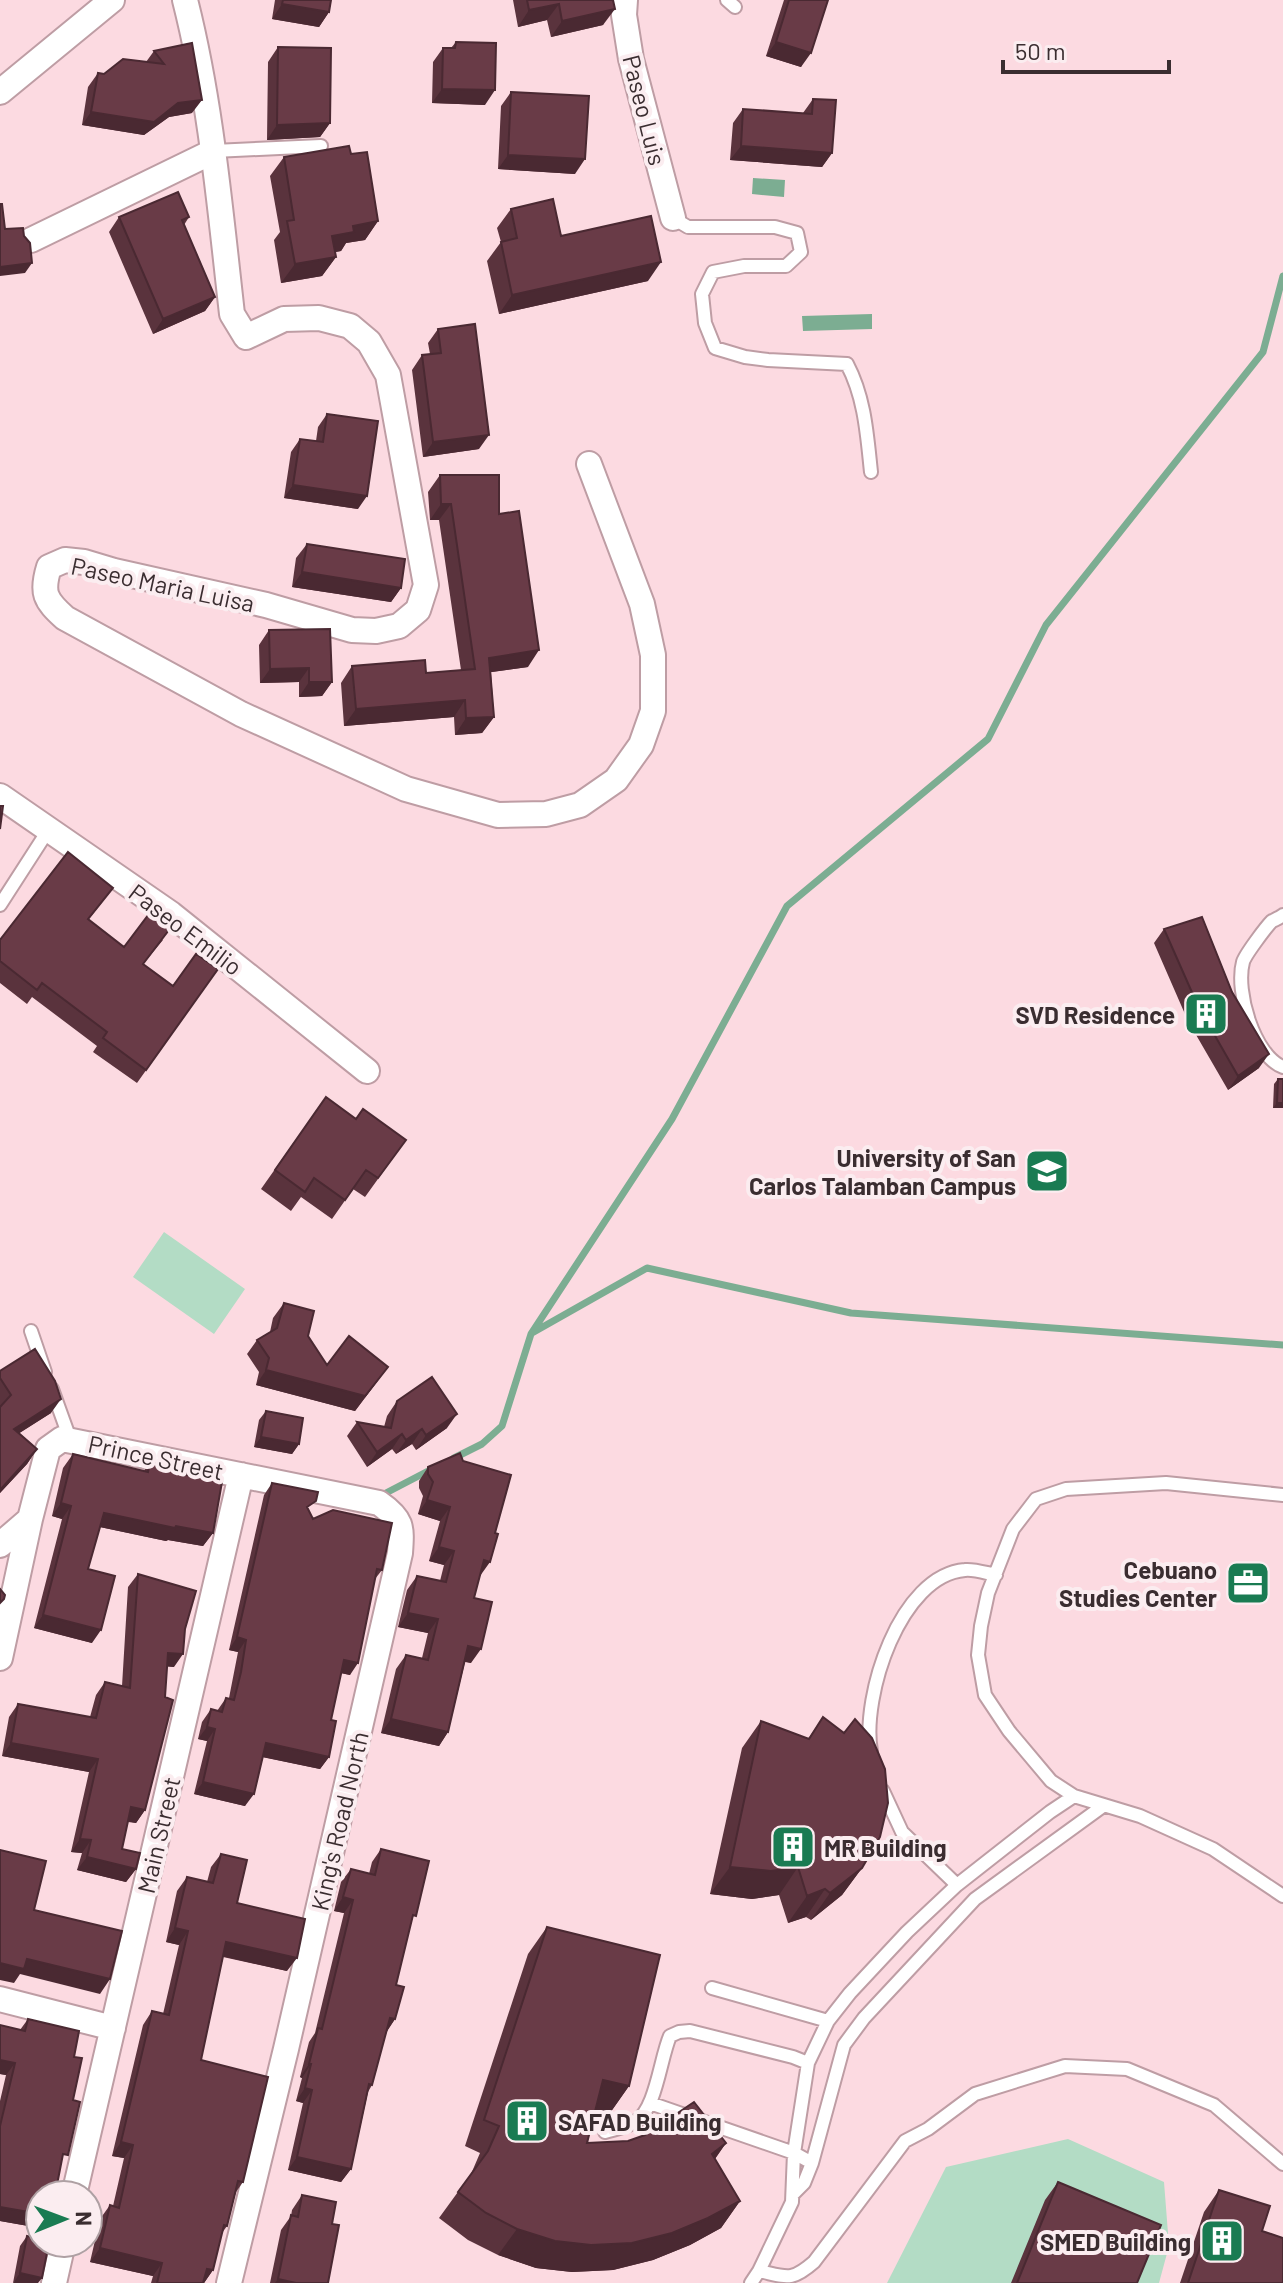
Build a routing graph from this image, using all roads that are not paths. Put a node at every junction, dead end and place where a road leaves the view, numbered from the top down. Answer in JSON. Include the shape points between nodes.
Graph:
{"nodes":[{"id":1,"x":112,"y":0,"type":"edge"},
{"id":2,"x":185,"y":0,"type":"edge"},
{"id":3,"x":625,"y":0,"type":"edge"},
{"id":4,"x":0,"y":92,"type":"edge"},
{"id":5,"x":321,"y":146,"type":"dead end"},
{"id":6,"x":214,"y":151,"type":"junction"},
{"id":7,"x":673,"y":218,"type":"joint"},
{"id":8,"x":31,"y":240,"type":"edge"},
{"id":9,"x":589,"y":464,"type":"dead end"},
{"id":10,"x":871,"y":472,"type":"dead end"},
{"id":11,"x":0,"y":796,"type":"edge"},
{"id":12,"x":49,"y":829,"type":"junction"},
{"id":13,"x":0,"y":905,"type":"edge"},
{"id":14,"x":1283,"y":915,"type":"edge"},
{"id":15,"x":1283,"y":1067,"type":"edge"},
{"id":16,"x":367,"y":1071,"type":"dead end"},
{"id":17,"x":31,"y":1331,"type":"dead end"},
{"id":18,"x":70,"y":1439,"type":"junction"},
{"id":19,"x":241,"y":1475,"type":"junction"},
{"id":20,"x":1283,"y":1495,"type":"edge"},
{"id":21,"x":30,"y":1519,"type":"junction"},
{"id":22,"x":0,"y":1545,"type":"edge"},
{"id":23,"x":996,"y":1575,"type":"junction"},
{"id":24,"x":0,"y":1658,"type":"edge"},
{"id":25,"x":1074,"y":1796,"type":"junction"},
{"id":26,"x":1103,"y":1806,"type":"junction"},
{"id":27,"x":957,"y":1885,"type":"junction"},
{"id":28,"x":1283,"y":1896,"type":"edge"},
{"id":29,"x":712,"y":1988,"type":"dead end"},
{"id":30,"x":0,"y":1999,"type":"edge"},
{"id":31,"x":828,"y":2021,"type":"junction"},
{"id":32,"x":113,"y":2028,"type":"junction"},
{"id":33,"x":808,"y":2063,"type":"junction"},
{"id":34,"x":650,"y":2103,"type":"junction"},
{"id":35,"x":605,"y":2132,"type":"dead end"},
{"id":36,"x":794,"y":2153,"type":"junction"},
{"id":37,"x":812,"y":2163,"type":"junction"},
{"id":38,"x":1283,"y":2164,"type":"edge"},
{"id":39,"x":78,"y":2179,"type":"edge"},
{"id":40,"x":793,"y":2194,"type":"junction"},
{"id":41,"x":59,"y":2259,"type":"edge"},
{"id":42,"x":759,"y":2271,"type":"junction"},
{"id":43,"x":54,"y":2283,"type":"edge"},
{"id":44,"x":229,"y":2283,"type":"edge"},
{"id":45,"x":751,"y":2283,"type":"edge"}],
"edges":[{"from":1,"to":4,"type":"street"},
{"from":2,"to":6,"type":"street","name":"Paseo Maria Luisa"},
{"from":3,"to":7,"type":"street","name":"Paseo Luis","via":[[631,59]]},
{"from":5,"to":6,"type":"lane"},
{"from":6,"to":8,"type":"street"},
{"from":6,"to":9,"type":"street","name":"Paseo Maria Luisa","via":[[232,314],[246,337],[284,319],[319,318],[350,326],[369,342],[388,375],[426,585],[418,610],[399,626],[352,630],[65,560],[49,567],[43,586],[50,604],[65,618],[241,714],[406,789],[498,815],[546,814],[580,805],[616,780],[641,745],[653,711],[653,655],[642,604]]},
{"from":7,"to":10,"type":"lane","via":[[688,227],[775,227],[797,233],[801,252],[786,266],[713,272],[702,294],[705,323],[715,348],[745,357],[847,364],[865,418]]},
{"from":11,"to":12,"type":"street","name":"Paseo Emilio"},
{"from":12,"to":13,"type":"lane"},
{"from":12,"to":16,"type":"street","name":"Paseo Emilio","via":[[171,914]]},
{"from":14,"to":15,"type":"lane","via":[[1272,921],[1243,961],[1242,997],[1256,1038],[1274,1064]]},
{"from":17,"to":18,"type":"lane"},
{"from":18,"to":19,"type":"street","name":"Prince Street"},
{"from":18,"to":21,"type":"street","name":"Prince Street","via":[[48,1449]]},
{"from":19,"to":32,"type":"street","name":"Main Street"},
{"from":19,"to":44,"type":"street","name":"King's Road North","via":[[379,1503],[402,1527]]},
{"from":20,"to":23,"type":"lane","via":[[1166,1483],[1066,1489],[1036,1499],[1013,1529]]},
{"from":21,"to":22,"type":"street"},
{"from":21,"to":24,"type":"street","name":"Prince Street"},
{"from":23,"to":25,"type":"lane","via":[[978,1655],[985,1695],[1051,1781]]},
{"from":23,"to":27,"type":"lane","via":[[965,1570],[930,1585],[894,1631],[878,1670],[872,1708],[869,1737],[875,1770],[902,1832]]},
{"from":25,"to":26,"type":"lane"},
{"from":25,"to":27,"type":"lane"},
{"from":26,"to":28,"type":"lane","via":[[1140,1816],[1213,1849]]},
{"from":26,"to":37,"type":"lane","via":[[975,1899],[864,2018],[844,2045]]},
{"from":27,"to":31,"type":"lane"},
{"from":29,"to":31,"type":"lane"},
{"from":30,"to":32,"type":"street"},
{"from":31,"to":33,"type":"lane"},
{"from":32,"to":39,"type":"street","name":"Main Street"},
{"from":33,"to":34,"type":"lane","via":[[679,2032],[670,2036],[665,2048]]},
{"from":33,"to":36,"type":"lane"},
{"from":34,"to":35,"type":"lane","via":[[634,2123]]},
{"from":34,"to":36,"type":"lane"},
{"from":36,"to":37,"type":"lane"},
{"from":36,"to":40,"type":"lane"},
{"from":37,"to":40,"type":"lane"},
{"from":38,"to":42,"type":"lane","via":[[1214,2105],[1127,2069],[1065,2066],[975,2094],[905,2141],[800,2275]]},
{"from":40,"to":42,"type":"lane"},
{"from":41,"to":43,"type":"street"},
{"from":42,"to":45,"type":"lane"}]}
